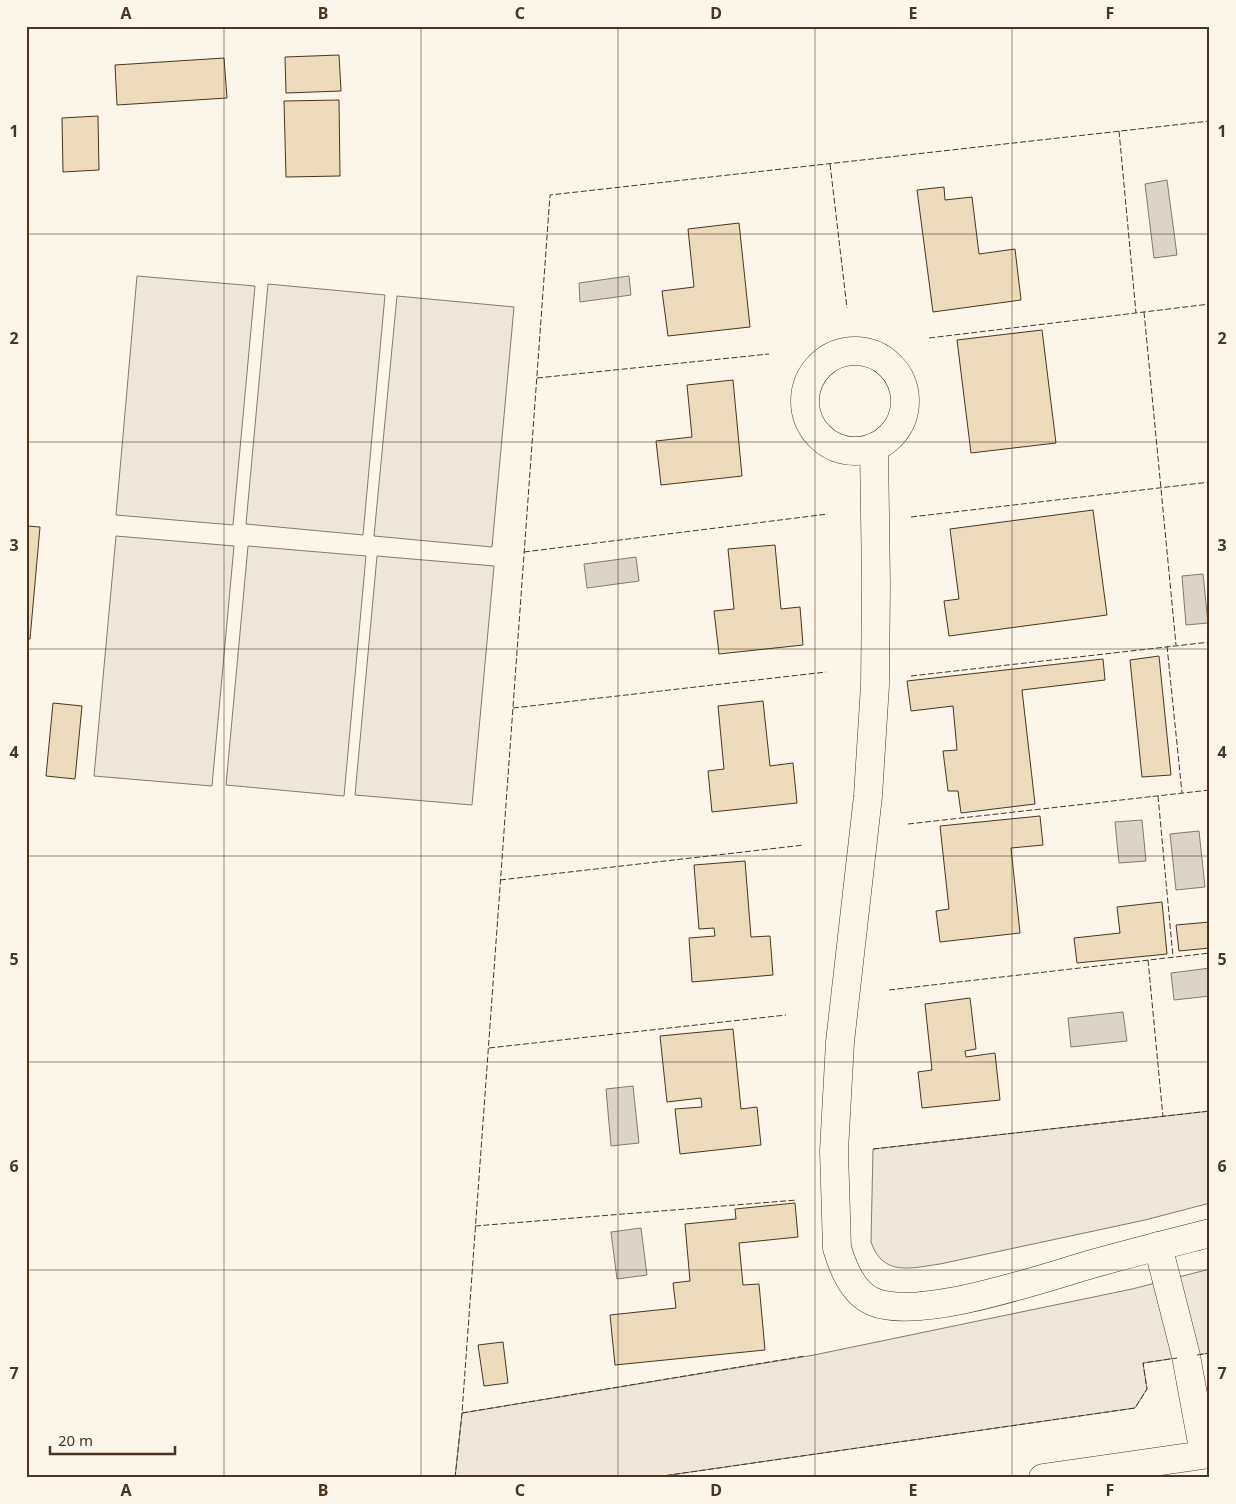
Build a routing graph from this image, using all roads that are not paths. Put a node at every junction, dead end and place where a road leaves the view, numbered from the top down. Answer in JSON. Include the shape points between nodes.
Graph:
{"nodes":[{"id":1,"x":874,"y":447,"type":"dead end"},
{"id":2,"x":1210,"y":1233,"type":"edge"},
{"id":3,"x":1158,"y":1246,"type":"junction"},
{"id":4,"x":1207,"y":1454,"type":"edge"},
{"id":5,"x":1043,"y":1478,"type":"edge"}],
"edges":[{"from":1,"to":3,"type":"street","via":[[874,694],[868,796],[840,1042],[834,1150],[837,1248],[841,1262],[862,1295],[888,1306],[907,1307],[995,1292]]},
{"from":2,"to":3,"type":"street"},
{"from":3,"to":4,"type":"street"},
{"from":4,"to":5,"type":"street"}]}
